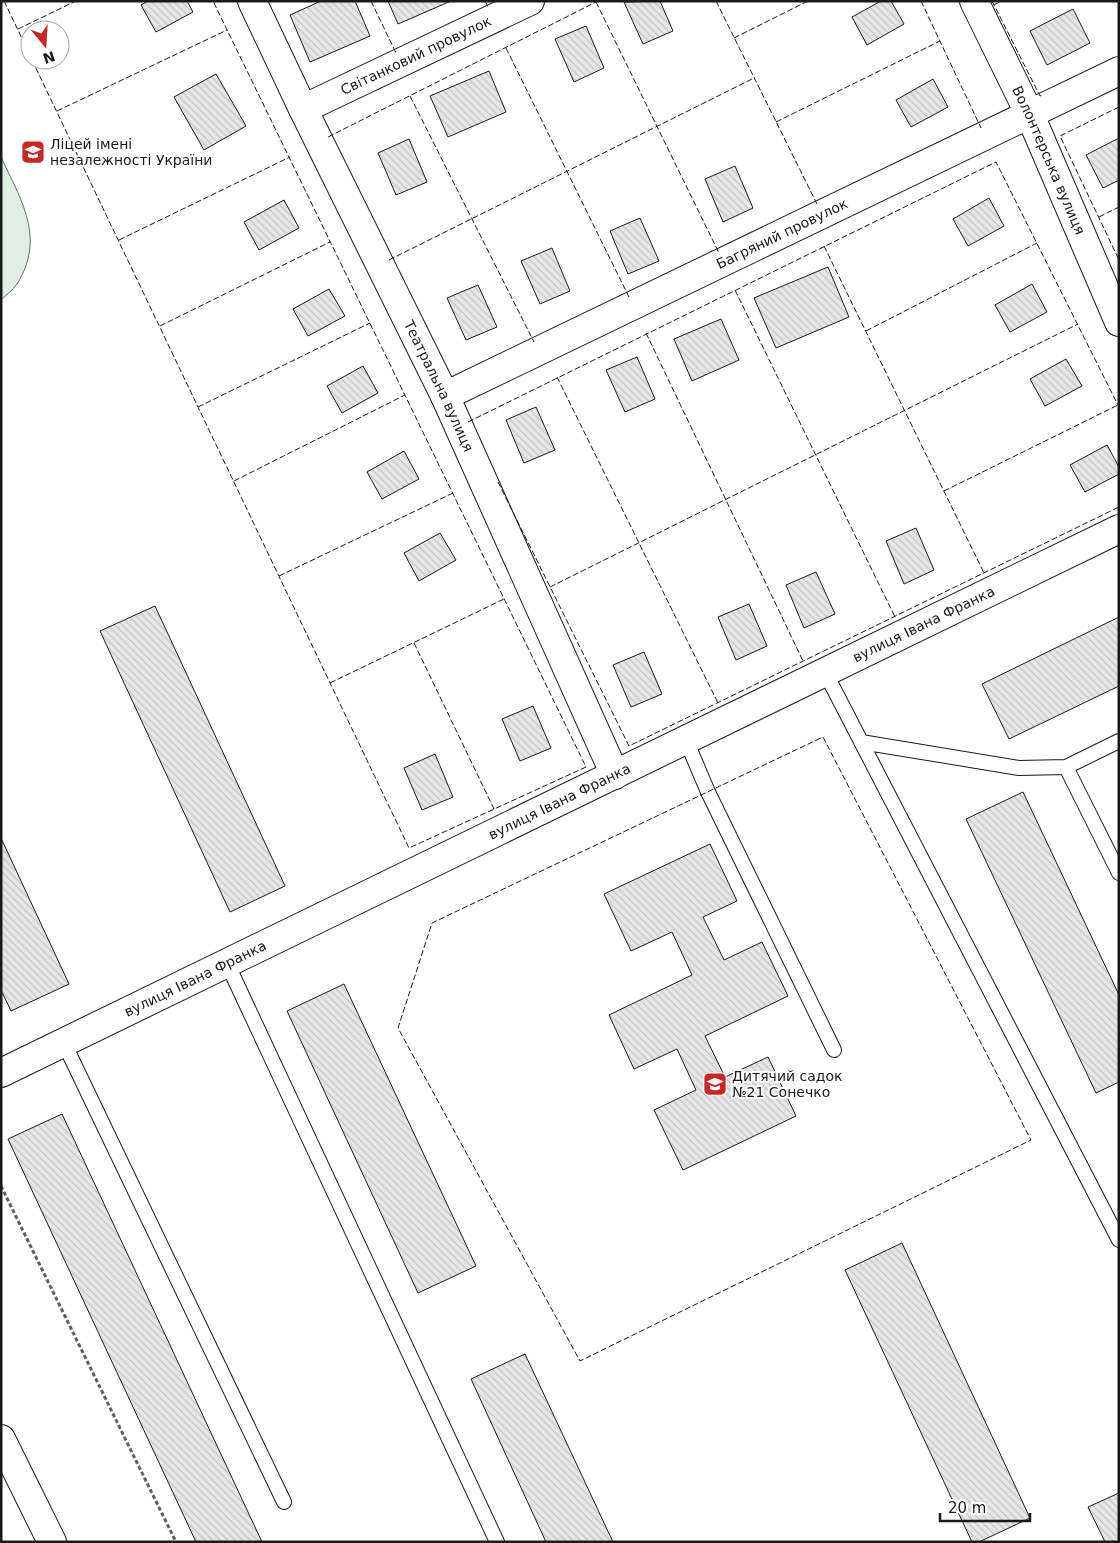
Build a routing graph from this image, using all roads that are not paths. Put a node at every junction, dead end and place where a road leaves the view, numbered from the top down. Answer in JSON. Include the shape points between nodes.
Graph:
{"nodes":[{"id":1,"x":252,"y":1,"type":"edge"},
{"id":2,"x":530,"y":1,"type":"edge"},
{"id":3,"x":974,"y":1,"type":"edge"},
{"id":4,"x":1119,"y":71,"type":"edge"},
{"id":5,"x":303,"y":109,"type":"junction"},
{"id":6,"x":1030,"y":115,"type":"junction"},
{"id":7,"x":1119,"y":322,"type":"edge"},
{"id":8,"x":445,"y":396,"type":"junction"},
{"id":9,"x":1119,"y":529,"type":"edge"},
{"id":10,"x":825,"y":672,"type":"junction"},
{"id":11,"x":686,"y":740,"type":"junction"},
{"id":12,"x":1119,"y":741,"type":"edge"},
{"id":13,"x":861,"y":742,"type":"junction"},
{"id":14,"x":1066,"y":767,"type":"junction"},
{"id":15,"x":615,"y":775,"type":"junction"},
{"id":16,"x":1119,"y":873,"type":"edge"},
{"id":17,"x":228,"y":963,"type":"junction"},
{"id":18,"x":64,"y":1043,"type":"junction"},
{"id":19,"x":834,"y":1050,"type":"dead end"},
{"id":20,"x":1,"y":1073,"type":"edge"},
{"id":21,"x":1119,"y":1240,"type":"edge"},
{"id":22,"x":1,"y":1439,"type":"edge"},
{"id":23,"x":284,"y":1502,"type":"dead end"},
{"id":24,"x":52,"y":1542,"type":"edge"},
{"id":25,"x":498,"y":1542,"type":"edge"}],
"edges":[{"from":1,"to":5,"type":"street","name":"Театральна вулиця"},
{"from":2,"to":5,"type":"street","name":"Світанковий провулок"},
{"from":3,"to":6,"type":"street","name":"Волонтерська вулиця"},
{"from":4,"to":6,"type":"street","name":"Багряний провулок"},
{"from":5,"to":8,"type":"street","name":"Театральна вулиця"},
{"from":6,"to":7,"type":"street","name":"Волонтерська вулиця"},
{"from":6,"to":8,"type":"street","name":"Багряний провулок"},
{"from":8,"to":15,"type":"street","name":"Театральна вулиця"},
{"from":9,"to":10,"type":"street","name":"вулиця Івана Франка"},
{"from":10,"to":11,"type":"street","name":"вулиця Івана Франка"},
{"from":10,"to":13,"type":"lane"},
{"from":11,"to":15,"type":"street","name":"вулиця Івана Франка"},
{"from":11,"to":19,"type":"lane","via":[[708,792]]},
{"from":12,"to":14,"type":"lane"},
{"from":13,"to":14,"type":"lane","via":[[1019,768]]},
{"from":13,"to":21,"type":"lane"},
{"from":14,"to":16,"type":"lane"},
{"from":15,"to":17,"type":"street","name":"вулиця Івана Франка"},
{"from":17,"to":18,"type":"street","name":"вулиця Івана Франка"},
{"from":17,"to":25,"type":"lane"},
{"from":18,"to":20,"type":"street","name":"вулиця Івана Франка"},
{"from":18,"to":23,"type":"lane"},
{"from":22,"to":24,"type":"street"}]}
